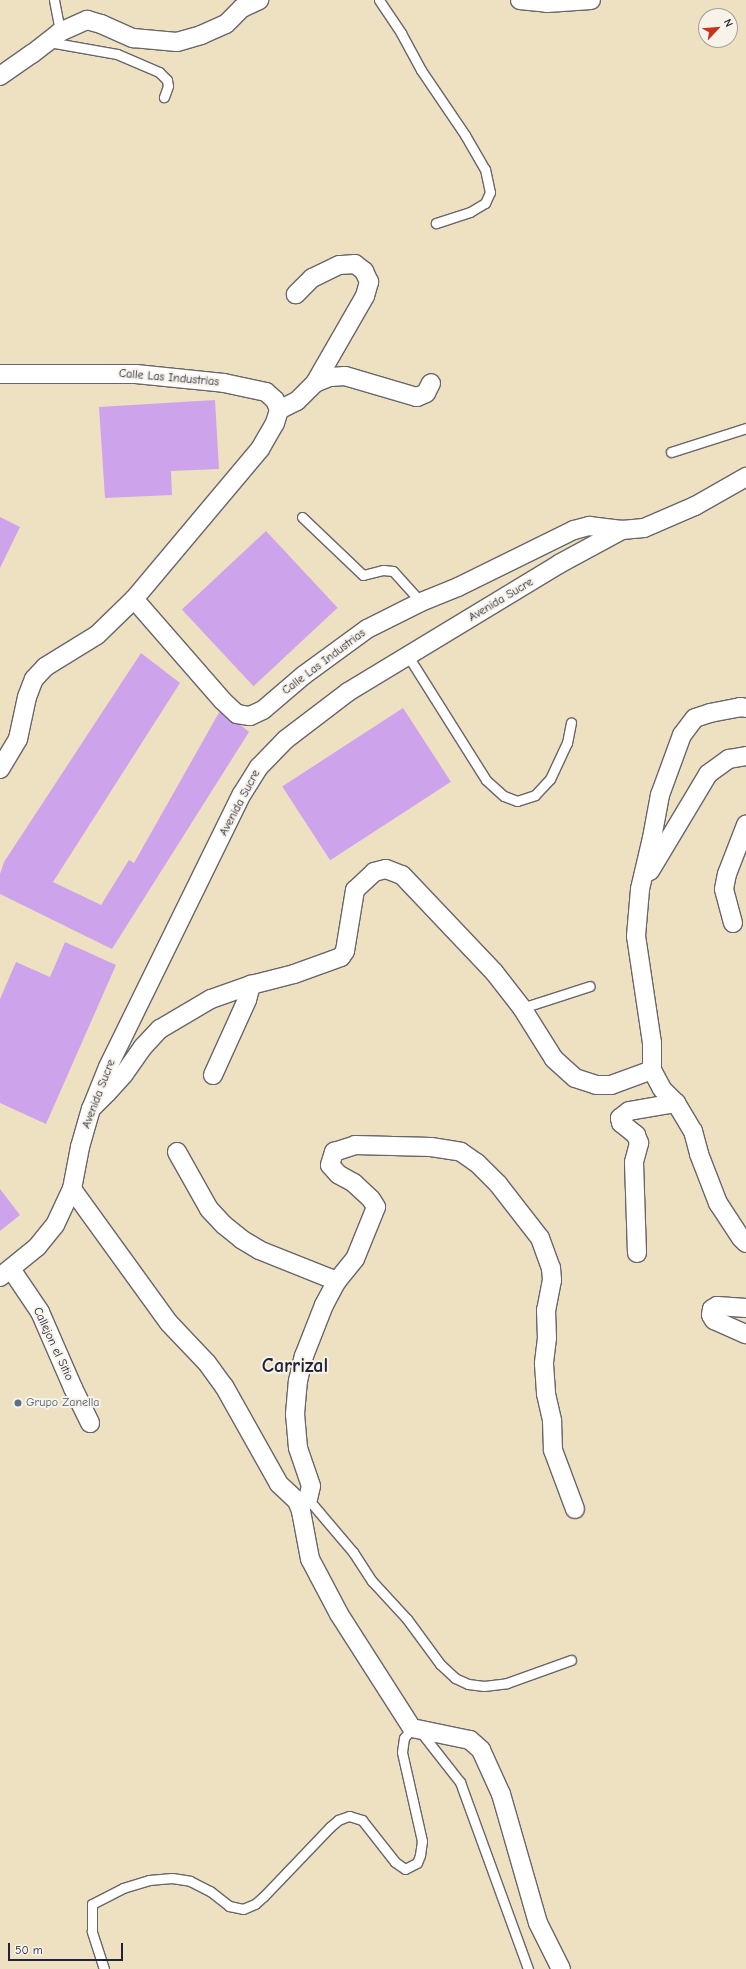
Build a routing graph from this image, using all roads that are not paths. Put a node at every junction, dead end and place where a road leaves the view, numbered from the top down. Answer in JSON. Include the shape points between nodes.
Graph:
{"nodes":[{"id":1,"x":54,"y":0,"type":"edge"},
{"id":2,"x":259,"y":0,"type":"edge"},
{"id":3,"x":379,"y":0,"type":"edge"},
{"id":4,"x":520,"y":0,"type":"edge"},
{"id":5,"x":592,"y":0,"type":"edge"},
{"id":6,"x":54,"y":36,"type":"junction"},
{"id":7,"x":0,"y":76,"type":"edge"},
{"id":8,"x":164,"y":97,"type":"dead end"},
{"id":9,"x":436,"y":223,"type":"dead end"},
{"id":10,"x":296,"y":294,"type":"dead end"},
{"id":11,"x":0,"y":374,"type":"edge"},
{"id":12,"x":315,"y":383,"type":"junction"},
{"id":13,"x":431,"y":383,"type":"dead end"},
{"id":14,"x":279,"y":410,"type":"junction"},
{"id":15,"x":746,"y":428,"type":"edge"},
{"id":16,"x":671,"y":452,"type":"dead end"},
{"id":17,"x":746,"y":477,"type":"edge"},
{"id":18,"x":302,"y":517,"type":"dead end"},
{"id":19,"x":622,"y":530,"type":"junction"},
{"id":20,"x":134,"y":599,"type":"junction"},
{"id":21,"x":421,"y":602,"type":"junction"},
{"id":22,"x":408,"y":656,"type":"junction"},
{"id":23,"x":746,"y":708,"type":"edge"},
{"id":24,"x":571,"y":722,"type":"dead end"},
{"id":25,"x":746,"y":756,"type":"edge"},
{"id":26,"x":0,"y":769,"type":"edge"},
{"id":27,"x":746,"y":825,"type":"edge"},
{"id":28,"x":640,"y":889,"type":"junction"},
{"id":29,"x":733,"y":923,"type":"dead end"},
{"id":30,"x":252,"y":985,"type":"junction"},
{"id":31,"x":590,"y":986,"type":"dead end"},
{"id":32,"x":522,"y":1008,"type":"junction"},
{"id":33,"x":652,"y":1070,"type":"junction"},
{"id":34,"x":213,"y":1075,"type":"dead end"},
{"id":35,"x":676,"y":1103,"type":"junction"},
{"id":36,"x":91,"y":1109,"type":"junction"},
{"id":37,"x":176,"y":1152,"type":"dead end"},
{"id":38,"x":72,"y":1189,"type":"junction"},
{"id":39,"x":746,"y":1242,"type":"edge"},
{"id":40,"x":637,"y":1252,"type":"dead end"},
{"id":41,"x":6,"y":1273,"type":"edge"},
{"id":42,"x":337,"y":1281,"type":"junction"},
{"id":43,"x":746,"y":1308,"type":"edge"},
{"id":44,"x":746,"y":1334,"type":"edge"},
{"id":45,"x":90,"y":1423,"type":"dead end"},
{"id":46,"x":302,"y":1500,"type":"junction"},
{"id":47,"x":575,"y":1509,"type":"dead end"},
{"id":48,"x":571,"y":1660,"type":"dead end"},
{"id":49,"x":415,"y":1728,"type":"junction"},
{"id":50,"x":104,"y":1969,"type":"edge"},
{"id":51,"x":528,"y":1969,"type":"edge"},
{"id":52,"x":561,"y":1969,"type":"edge"}],
"edges":[{"from":1,"to":6,"type":"lane"},
{"from":2,"to":6,"type":"street","via":[[242,8],[226,24],[177,42],[133,38],[88,20]]},
{"from":3,"to":9,"type":"lane","via":[[485,169],[490,192],[485,202],[470,212]]},
{"from":4,"to":5,"type":"street","via":[[547,3]]},
{"from":6,"to":7,"type":"street"},
{"from":6,"to":8,"type":"lane","via":[[117,54],[159,72],[167,80],[168,86]]},
{"from":10,"to":12,"type":"street","via":[[312,278],[339,265],[355,264],[364,271],[369,282],[365,296]]},
{"from":11,"to":14,"type":"street","name":"Calle Las Industrias","via":[[136,374],[224,383],[266,392],[275,400]]},
{"from":12,"to":13,"type":"street","via":[[330,377],[345,376],[418,397],[426,393]]},
{"from":12,"to":14,"type":"street","via":[[297,401]]},
{"from":14,"to":20,"type":"street","via":[[275,423],[260,448]]},
{"from":15,"to":16,"type":"lane"},
{"from":17,"to":19,"type":"street","name":"Avenida Sucre","via":[[695,506],[644,528]]},
{"from":18,"to":21,"type":"lane","via":[[363,575],[383,570],[393,571]]},
{"from":19,"to":21,"type":"street","name":"Calle Las Industrias","via":[[589,526],[574,530],[458,587]]},
{"from":19,"to":22,"type":"street","name":"Avenida Sucre","via":[[559,564]]},
{"from":20,"to":21,"type":"street","name":"Calle Las Industrias","via":[[223,701],[237,714],[250,716],[263,710],[304,674],[367,629]]},
{"from":20,"to":26,"type":"street","via":[[97,635],[45,667],[34,679],[27,697],[18,739]]},
{"from":22,"to":24,"type":"lane","via":[[486,780],[504,796],[517,801],[535,795],[550,779],[567,743]]},
{"from":22,"to":36,"type":"street","name":"Avenida Sucre","via":[[341,697],[285,740],[259,767],[242,794],[151,977]]},
{"from":23,"to":28,"type":"street","via":[[740,707],[695,718],[682,735],[660,794]]},
{"from":25,"to":28,"type":"street","via":[[730,759],[708,774]]},
{"from":27,"to":29,"type":"street","via":[[727,874],[724,889]]},
{"from":28,"to":33,"type":"street","via":[[636,936],[652,1043]]},
{"from":30,"to":32,"type":"street","via":[[294,974],[341,957],[345,951],[355,890],[374,872],[386,869],[402,875],[494,972]]},
{"from":30,"to":34,"type":"street"},
{"from":30,"to":36,"type":"street","via":[[211,999],[160,1029],[143,1047],[112,1089]]},
{"from":31,"to":32,"type":"lane"},
{"from":32,"to":33,"type":"street","via":[[554,1059],[575,1078],[596,1085],[611,1085]]},
{"from":33,"to":35,"type":"street","via":[[662,1089]]},
{"from":35,"to":39,"type":"street","via":[[693,1131],[698,1154],[718,1203]]},
{"from":35,"to":40,"type":"street","via":[[629,1111],[620,1118],[620,1123],[636,1135],[639,1143],[634,1162]]},
{"from":36,"to":38,"type":"street","name":"Avenida Sucre"},
{"from":37,"to":42,"type":"street","via":[[209,1209],[230,1230],[259,1250]]},
{"from":38,"to":41,"type":"street","name":"Avenida Sucre","via":[[55,1225],[37,1247]]},
{"from":38,"to":46,"type":"street","via":[[169,1323],[224,1386],[279,1484]]},
{"from":41,"to":45,"type":"street","name":"Callejon el Sitio","via":[[40,1312]]},
{"from":42,"to":46,"type":"street","via":[[324,1305],[304,1356],[298,1381],[295,1414],[298,1448],[311,1486]]},
{"from":42,"to":47,"type":"street","via":[[355,1259],[376,1207],[354,1183],[338,1174],[330,1165],[334,1152],[355,1145],[431,1147],[461,1152],[477,1163],[498,1184],[540,1238],[551,1268],[552,1280],[546,1310],[546,1394],[552,1421],[553,1450]]},
{"from":43,"to":44,"type":"street","via":[[717,1306],[712,1309],[711,1315],[714,1320]]},
{"from":46,"to":48,"type":"lane","via":[[353,1552],[372,1580],[407,1619],[440,1664],[455,1678],[468,1684],[484,1686],[508,1684]]},
{"from":46,"to":49,"type":"street","via":[[301,1511],[310,1559],[339,1614]]},
{"from":49,"to":50,"type":"lane","via":[[404,1738],[402,1752],[422,1841],[417,1863],[404,1869],[395,1862],[362,1820],[349,1816],[338,1820],[330,1827],[264,1896],[255,1904],[243,1909],[229,1906],[210,1891],[190,1881],[172,1878],[149,1880],[123,1888],[92,1904],[92,1931]]},
{"from":49,"to":51,"type":"lane","via":[[460,1782]]},
{"from":49,"to":52,"type":"street","via":[[470,1740],[481,1750],[501,1794],[538,1923]]}]}
